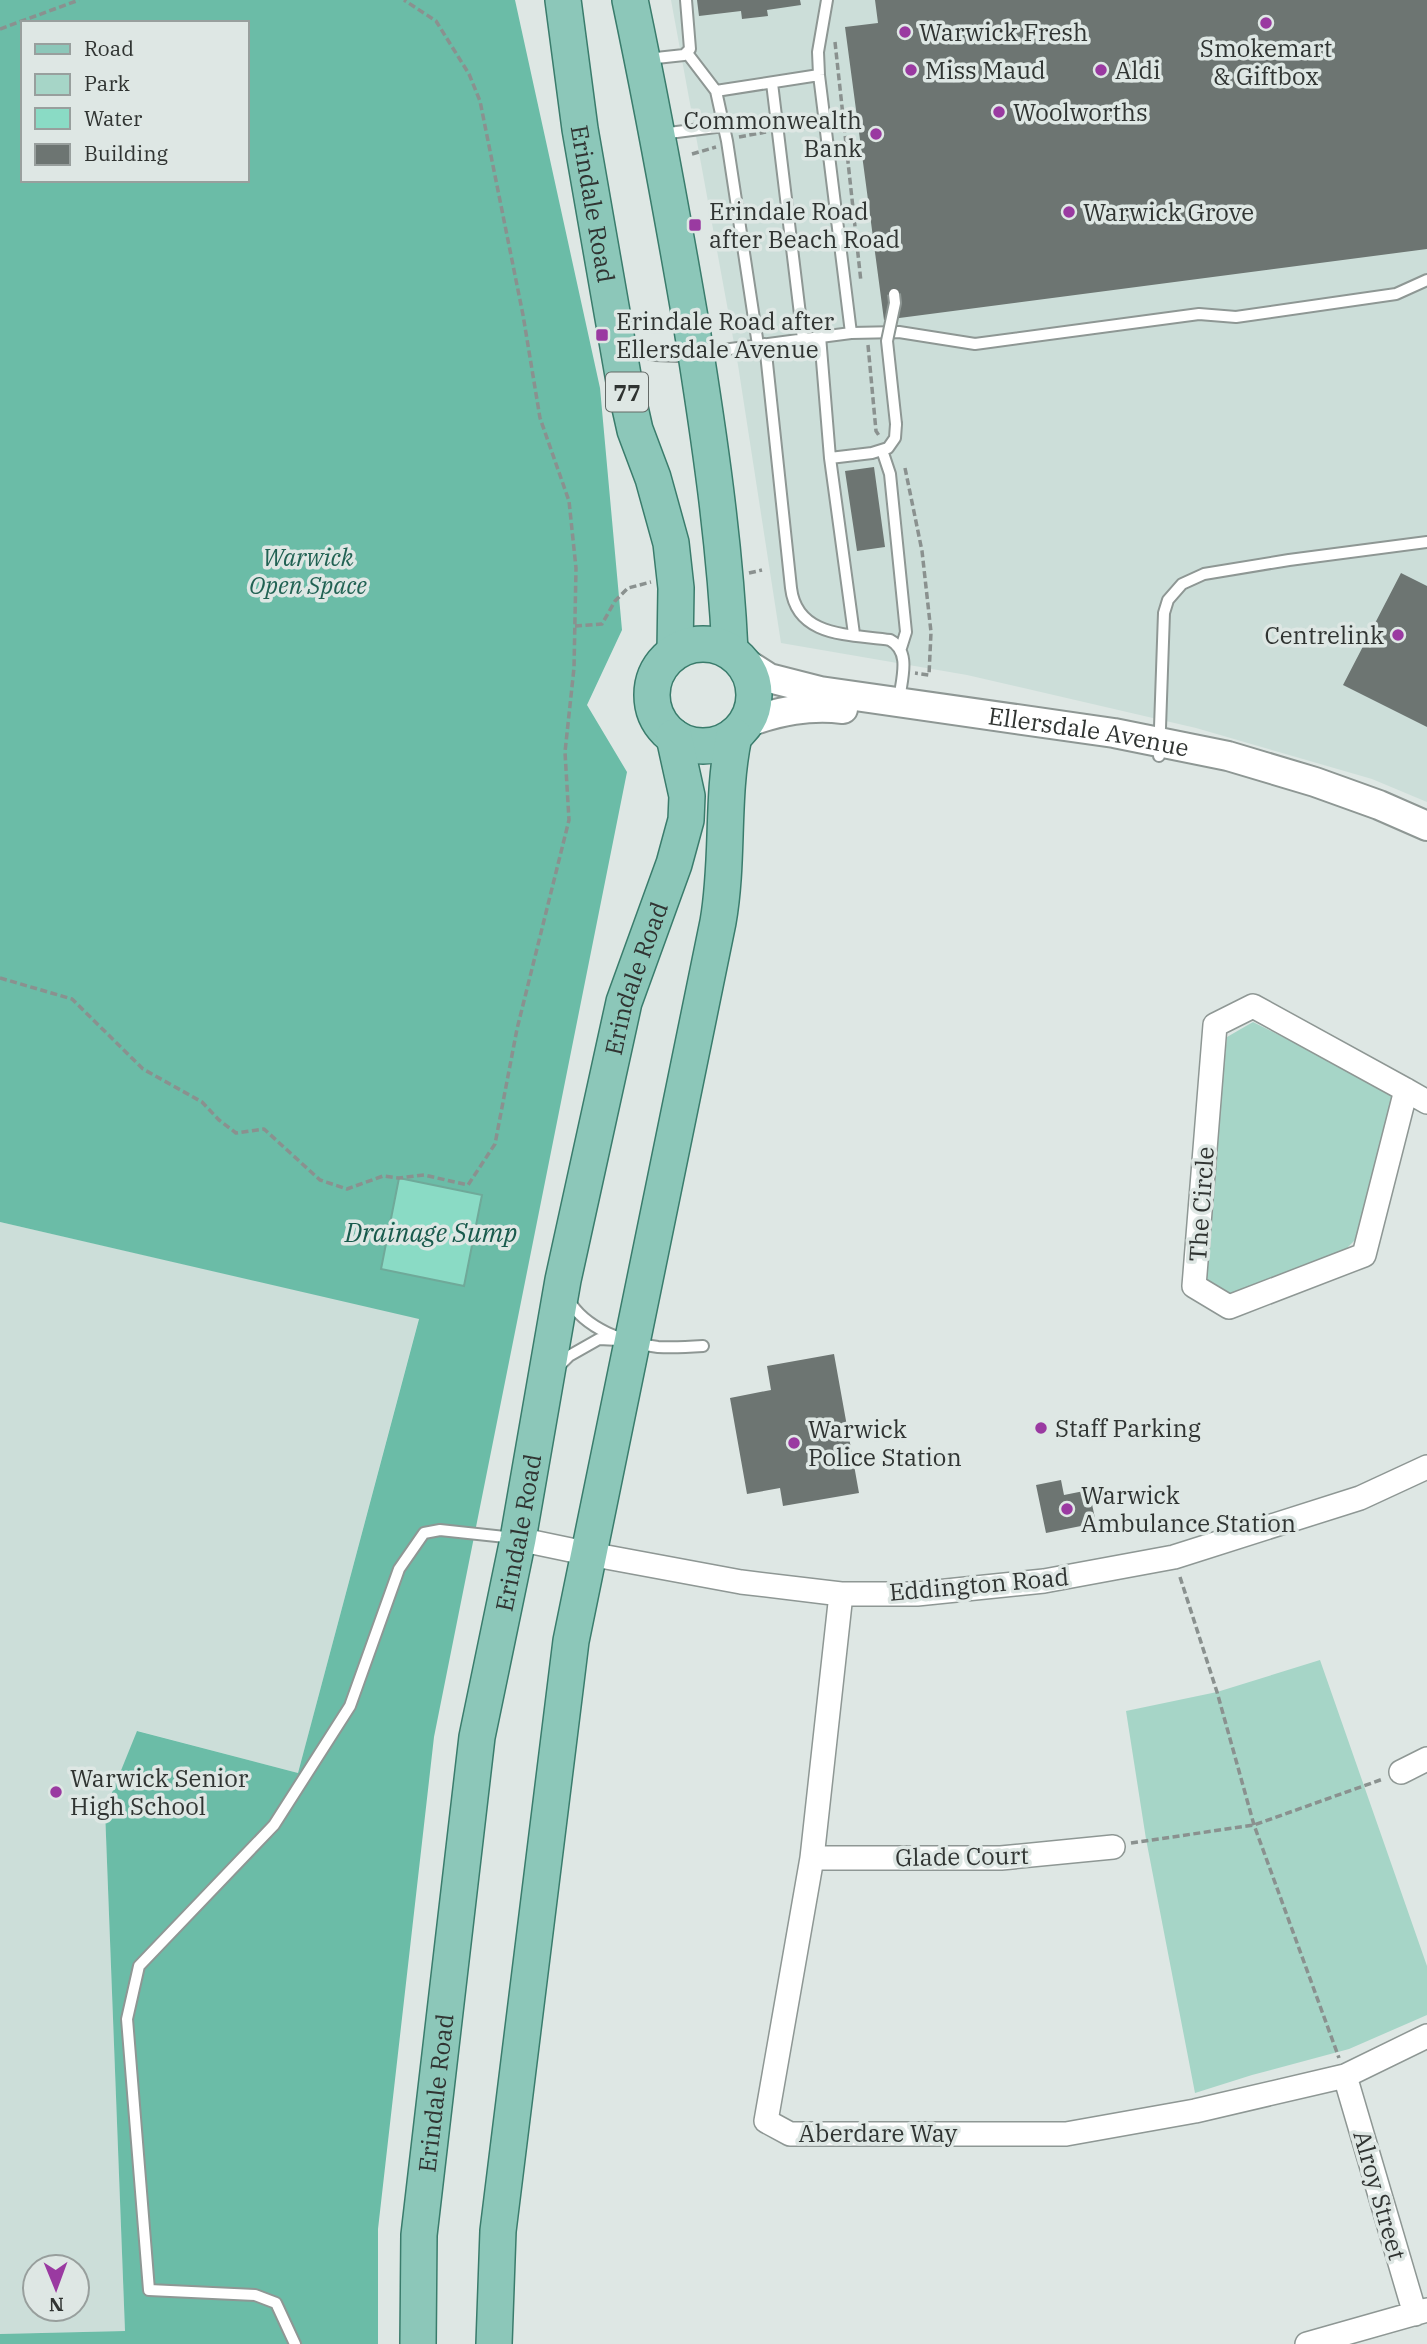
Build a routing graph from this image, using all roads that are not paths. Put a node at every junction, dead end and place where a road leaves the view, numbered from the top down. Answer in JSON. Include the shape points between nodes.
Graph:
{"nodes":[{"id":1,"x":548,"y":0,"type":"edge"},
{"id":2,"x":563,"y":0,"type":"edge"},
{"id":3,"x":631,"y":0,"type":"edge"},
{"id":4,"x":686,"y":0,"type":"edge"},
{"id":5,"x":827,"y":0,"type":"edge"},
{"id":6,"x":687,"y":53,"type":"junction"},
{"id":7,"x":643,"y":59,"type":"junction"},
{"id":8,"x":572,"y":60,"type":"junction"},
{"id":9,"x":819,"y":75,"type":"junction"},
{"id":10,"x":772,"y":83,"type":"junction"},
{"id":11,"x":716,"y":91,"type":"junction"},
{"id":12,"x":724,"y":126,"type":"junction"},
{"id":13,"x":658,"y":134,"type":"junction"},
{"id":14,"x":1427,"y":280,"type":"edge"},
{"id":15,"x":894,"y":294,"type":"dead end"},
{"id":16,"x":851,"y":333,"type":"junction"},
{"id":17,"x":820,"y":337,"type":"junction"},
{"id":18,"x":803,"y":339,"type":"junction"},
{"id":19,"x":762,"y":344,"type":"junction"},
{"id":20,"x":618,"y":346,"type":"junction"},
{"id":21,"x":696,"y":354,"type":"junction"},
{"id":22,"x":885,"y":449,"type":"junction"},
{"id":23,"x":830,"y":458,"type":"junction"},
{"id":24,"x":1427,"y":542,"type":"edge"},
{"id":25,"x":854,"y":634,"type":"junction"},
{"id":26,"x":901,"y":649,"type":"junction"},
{"id":27,"x":675,"y":652,"type":"junction"},
{"id":28,"x":737,"y":656,"type":"junction"},
{"id":29,"x":899,"y":701,"type":"junction"},
{"id":30,"x":740,"y":729,"type":"junction"},
{"id":31,"x":674,"y":737,"type":"junction"},
{"id":32,"x":1159,"y":749,"type":"junction"},
{"id":33,"x":1427,"y":826,"type":"edge"},
{"id":34,"x":1427,"y":843,"type":"edge"},
{"id":35,"x":1406,"y":1090,"type":"junction"},
{"id":36,"x":1427,"y":1102,"type":"edge"},
{"id":37,"x":563,"y":1280,"type":"junction"},
{"id":38,"x":632,"y":1341,"type":"junction"},
{"id":39,"x":703,"y":1346,"type":"dead end"},
{"id":40,"x":546,"y":1379,"type":"junction"},
{"id":41,"x":1427,"y":1467,"type":"edge"},
{"id":42,"x":518,"y":1539,"type":"junction"},
{"id":43,"x":590,"y":1554,"type":"junction"},
{"id":44,"x":841,"y":1594,"type":"junction"},
{"id":45,"x":1427,"y":1759,"type":"edge"},
{"id":46,"x":1401,"y":1772,"type":"road end"},
{"id":47,"x":1113,"y":1847,"type":"road end"},
{"id":48,"x":812,"y":1858,"type":"junction"},
{"id":49,"x":1427,"y":2036,"type":"edge"},
{"id":50,"x":1345,"y":2076,"type":"junction"},
{"id":51,"x":1421,"y":2312,"type":"edge"},
{"id":52,"x":295,"y":2344,"type":"edge"},
{"id":53,"x":418,"y":2344,"type":"edge"},
{"id":54,"x":494,"y":2344,"type":"edge"},
{"id":55,"x":1307,"y":2344,"type":"edge"}],
"edges":[{"from":1,"to":8,"type":"main road"},
{"from":2,"to":8,"type":"main road","name":"Erindale Road","number":"77"},
{"from":3,"to":7,"type":"main road"},
{"from":4,"to":6,"type":"lane","via":[[691,44]]},
{"from":5,"to":9,"type":"lane"},
{"from":6,"to":7,"type":"lane"},
{"from":6,"to":11,"type":"lane"},
{"from":7,"to":13,"type":"main road"},
{"from":8,"to":20,"type":"main road","name":"Erindale Road","number":"77"},
{"from":9,"to":10,"type":"lane"},
{"from":9,"to":16,"type":"lane"},
{"from":10,"to":11,"type":"lane"},
{"from":10,"to":18,"type":"lane"},
{"from":11,"to":12,"type":"lane"},
{"from":12,"to":13,"type":"lane"},
{"from":12,"to":19,"type":"lane"},
{"from":13,"to":21,"type":"main road"},
{"from":14,"to":16,"type":"lane","via":[[1396,294],[1236,317],[1199,314],[975,344],[899,332]]},
{"from":15,"to":22,"type":"lane","bridge":true,"via":[[887,341],[896,424],[895,438]]},
{"from":16,"to":17,"type":"lane"},
{"from":17,"to":18,"type":"lane"},
{"from":17,"to":23,"type":"lane"},
{"from":18,"to":19,"type":"lane"},
{"from":19,"to":21,"type":"lane"},
{"from":19,"to":25,"type":"lane","via":[[792,597],[812,625]]},
{"from":20,"to":21,"type":"lane","via":[[655,355]]},
{"from":20,"to":27,"type":"main road","name":"Erindale Road","number":"77","via":[[635,430],[671,543]]},
{"from":21,"to":28,"type":"main road"},
{"from":22,"to":23,"type":"lane"},
{"from":22,"to":26,"type":"lane","via":[[906,632]]},
{"from":23,"to":25,"type":"lane"},
{"from":24,"to":32,"type":"lane","via":[[1216,572],[1182,584],[1164,612]]},
{"from":25,"to":26,"type":"lane","via":[[890,640]]},
{"from":26,"to":29,"type":"lane"},
{"from":27,"to":28,"type":"main road","via":[[693,644],[712,644]]},
{"from":27,"to":31,"type":"main road","name":"Erindale Road","via":[[658,670],[652,694],[654,711]]},
{"from":28,"to":29,"type":"street","name":"Ellersdale Avenue","via":[[769,678],[788,684]]},
{"from":28,"to":30,"type":"main road","via":[[752,676],[755,692],[753,708]]},
{"from":29,"to":32,"type":"street","name":"Ellersdale Avenue"},
{"from":30,"to":31,"type":"main road","via":[[720,743],[704,746]]},
{"from":30,"to":32,"type":"street","name":"Ellersdale Avenue","via":[[790,709],[820,706]]},
{"from":30,"to":38,"type":"main road","via":[[729,760],[724,886]]},
{"from":31,"to":37,"type":"main road","name":"Erindale Road","via":[[687,796],[686,820],[624,1002]]},
{"from":32,"to":33,"type":"street","name":"Ellersdale Avenue","via":[[1228,756],[1315,782]]},
{"from":32,"to":34,"type":"street","name":"Ellersdale Avenue","via":[[1310,797]]},
{"from":35,"to":35,"type":"street","name":"The Circle","via":[[1253,1006],[1215,1025],[1194,1286],[1229,1307],[1364,1255]]},
{"from":35,"to":36,"type":"street","name":"The Circle"},
{"from":37,"to":38,"type":"lane","via":[[568,1301],[582,1318]]},
{"from":37,"to":40,"type":"main road","name":"Erindale Road"},
{"from":38,"to":39,"type":"lane","via":[[658,1347]]},
{"from":38,"to":40,"type":"lane","via":[[599,1339],[569,1356]]},
{"from":38,"to":43,"type":"main road"},
{"from":40,"to":42,"type":"main road","name":"Erindale Road"},
{"from":41,"to":44,"type":"street","name":"Eddington Road","via":[[1360,1498],[1174,1557],[1044,1581],[917,1594]]},
{"from":42,"to":43,"type":"street","name":"Eddington Road"},
{"from":42,"to":52,"type":"lane","via":[[440,1530],[424,1533],[399,1569],[351,1706],[274,1825],[139,1966],[127,2018],[149,2290],[256,2295],[275,2303]]},
{"from":42,"to":53,"type":"main road","name":"Erindale Road","via":[[477,1738],[419,2235]]},
{"from":43,"to":44,"type":"street","name":"Eddington Road","via":[[741,1582]]},
{"from":43,"to":54,"type":"main road","via":[[571,1641],[498,2231]]},
{"from":44,"to":48,"type":"street","name":"Aberdare Way"},
{"from":45,"to":46,"type":"street"},
{"from":47,"to":48,"type":"street","name":"Glade Court","via":[[1001,1858]]},
{"from":48,"to":50,"type":"street","name":"Aberdare Way","via":[[766,2121],[790,2134],[1066,2133],[1195,2111]]},
{"from":49,"to":50,"type":"street","name":"Aberdare Way"},
{"from":50,"to":51,"type":"street","name":"Alroy Street"},
{"from":51,"to":55,"type":"street"}]}
